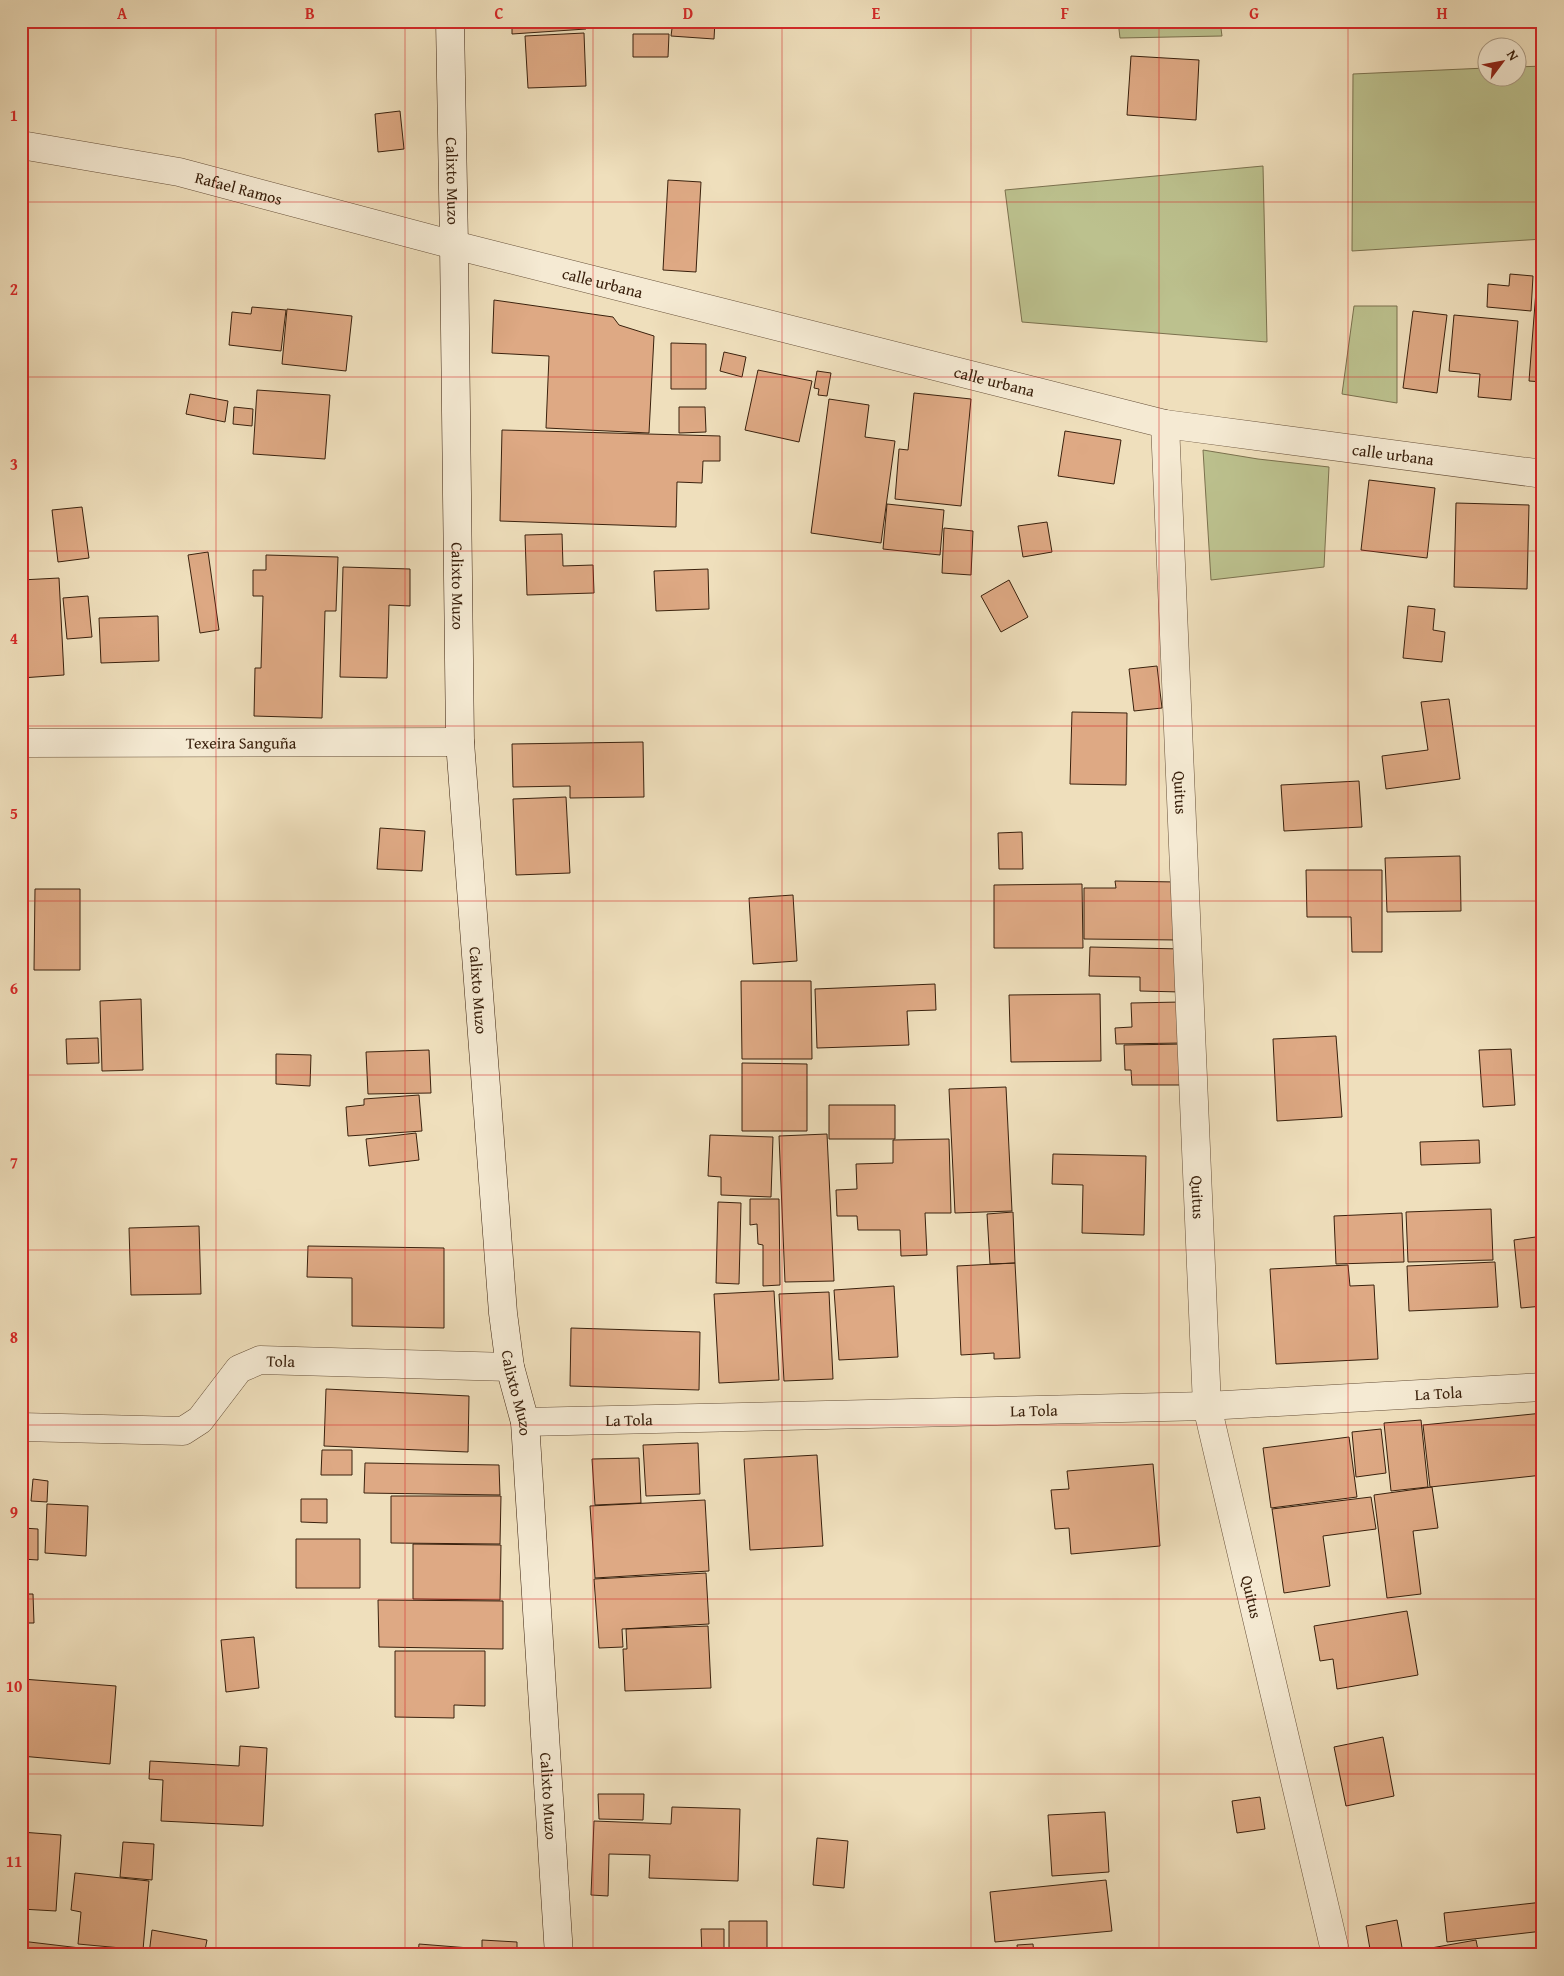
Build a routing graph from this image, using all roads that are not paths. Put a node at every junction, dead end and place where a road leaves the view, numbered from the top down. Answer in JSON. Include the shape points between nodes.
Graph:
{"nodes":[{"id":1,"x":450,"y":21,"type":"edge"},
{"id":2,"x":21,"y":145,"type":"edge"},
{"id":3,"x":454,"y":245,"type":"junction"},
{"id":4,"x":1165,"y":424,"type":"junction"},
{"id":5,"x":1543,"y":474,"type":"edge"},
{"id":6,"x":460,"y":742,"type":"junction"},
{"id":7,"x":21,"y":743,"type":"edge"},
{"id":8,"x":510,"y":1368,"type":"junction"},
{"id":9,"x":1543,"y":1387,"type":"edge"},
{"id":10,"x":1207,"y":1406,"type":"junction"},
{"id":11,"x":525,"y":1422,"type":"junction"},
{"id":12,"x":21,"y":1427,"type":"edge"},
{"id":13,"x":559,"y":1955,"type":"edge"},
{"id":14,"x":1336,"y":1955,"type":"edge"}],
"edges":[{"from":1,"to":3,"type":"street","name":"Calixto Muzo"},
{"from":2,"to":3,"type":"street","name":"Rafael Ramos","via":[[179,172]]},
{"from":3,"to":4,"type":"street","name":"calle urbana"},
{"from":3,"to":6,"type":"street","name":"Calixto Muzo"},
{"from":4,"to":5,"type":"street","name":"calle urbana"},
{"from":4,"to":10,"type":"street","name":"Quitus"},
{"from":6,"to":7,"type":"street","name":"Texeira Sanguña"},
{"from":6,"to":8,"type":"street","name":"Calixto Muzo","via":[[503,1313]]},
{"from":8,"to":11,"type":"street","name":"Calixto Muzo"},
{"from":8,"to":12,"type":"street","name":"Tola","via":[[260,1360],[240,1369],[200,1420],[183,1431]]},
{"from":9,"to":10,"type":"street","name":"La Tola"},
{"from":10,"to":11,"type":"street","name":"La Tola"},
{"from":10,"to":14,"type":"street","name":"Quitus"},
{"from":11,"to":13,"type":"street","name":"Calixto Muzo"}]}
